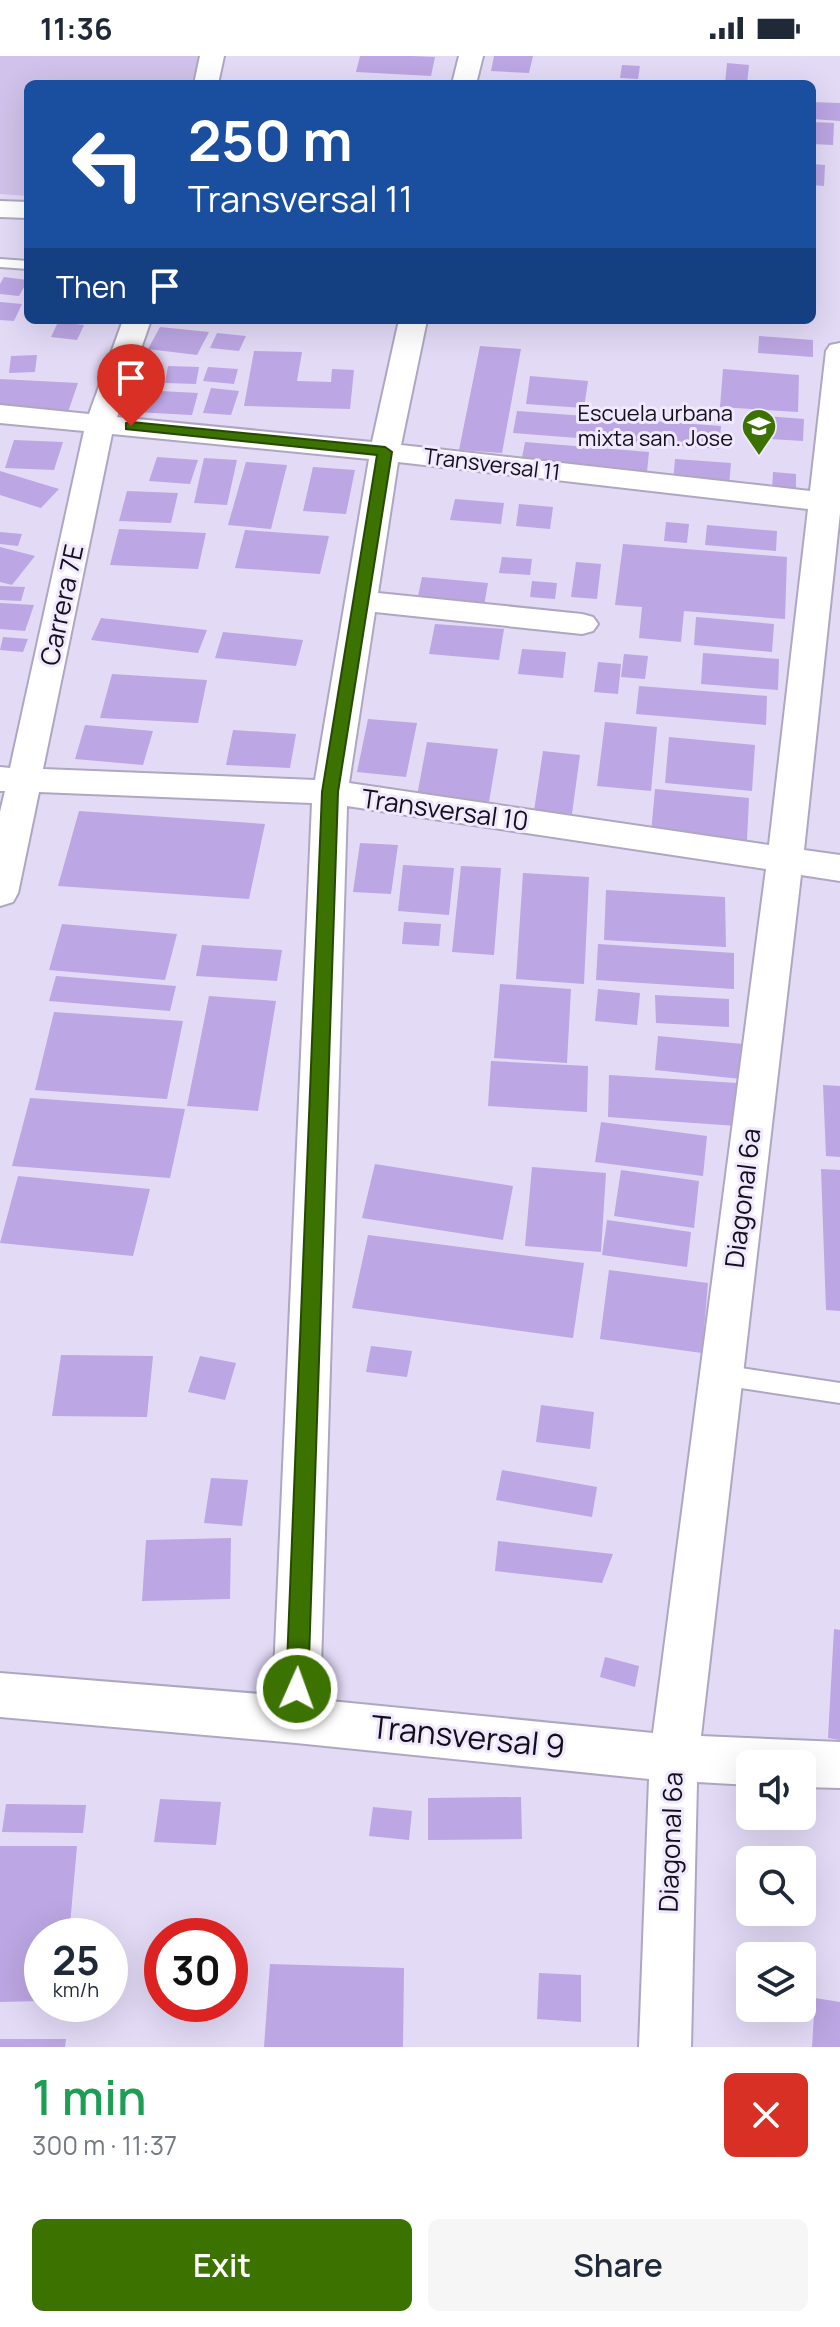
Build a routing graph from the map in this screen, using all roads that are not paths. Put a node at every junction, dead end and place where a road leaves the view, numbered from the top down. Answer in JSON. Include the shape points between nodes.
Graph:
{"nodes":[{"id":1,"x":212,"y":56,"type":"edge"},
{"id":2,"x":471,"y":56,"type":"edge"},
{"id":3,"x":207,"y":80,"type":"edge"},
{"id":4,"x":465,"y":80,"type":"edge"},
{"id":5,"x":0,"y":209,"type":"edge"},
{"id":6,"x":24,"y":210,"type":"edge"},
{"id":7,"x":0,"y":263,"type":"edge"},
{"id":8,"x":24,"y":265,"type":"edge"},
{"id":9,"x":136,"y":324,"type":"edge"},
{"id":10,"x":412,"y":324,"type":"edge"},
{"id":11,"x":840,"y":351,"type":"edge"},
{"id":12,"x":0,"y":414,"type":"edge"},
{"id":13,"x":100,"y":423,"type":"junction"},
{"id":14,"x":385,"y":452,"type":"junction"},
{"id":15,"x":832,"y":503,"type":"edge"},
{"id":16,"x":361,"y":601,"type":"junction"},
{"id":17,"x":582,"y":624,"type":"dead end"},
{"id":18,"x":12,"y":781,"type":"edge"},
{"id":19,"x":330,"y":792,"type":"junction"},
{"id":20,"x":785,"y":860,"type":"junction"},
{"id":21,"x":840,"y":868,"type":"edge"},
{"id":22,"x":0,"y":893,"type":"edge"},
{"id":23,"x":721,"y":1375,"type":"junction"},
{"id":24,"x":840,"y":1393,"type":"edge"},
{"id":25,"x":0,"y":1695,"type":"edge"},
{"id":26,"x":296,"y":1720,"type":"junction"},
{"id":27,"x":674,"y":1758,"type":"junction"},
{"id":28,"x":840,"y":1765,"type":"edge"},
{"id":29,"x":665,"y":2047,"type":"edge"}],
"edges":[{"from":1,"to":3,"type":"street"},
{"from":2,"to":4,"type":"street"},
{"from":5,"to":6,"type":"street"},
{"from":7,"to":8,"type":"lane"},
{"from":9,"to":13,"type":"street","name":"Carrera 7E"},
{"from":10,"to":14,"type":"street"},
{"from":11,"to":15,"type":"street","name":"Diagonal 6a"},
{"from":12,"to":13,"type":"street","name":"Transversal 11"},
{"from":13,"to":14,"type":"street","name":"Transversal 11"},
{"from":13,"to":18,"type":"street","name":"Carrera 7E"},
{"from":14,"to":15,"type":"street","name":"Transversal 11"},
{"from":14,"to":16,"type":"street"},
{"from":15,"to":20,"type":"street","name":"Diagonal 6a"},
{"from":16,"to":17,"type":"street"},
{"from":16,"to":19,"type":"street"},
{"from":18,"to":19,"type":"street","name":"Transversal 10"},
{"from":18,"to":22,"type":"street","name":"Carrera 7E"},
{"from":19,"to":20,"type":"street","name":"Transversal 10"},
{"from":19,"to":26,"type":"street"},
{"from":20,"to":21,"type":"street","name":"Transversal 10"},
{"from":20,"to":23,"type":"street","name":"Diagonal 6a"},
{"from":23,"to":24,"type":"lane"},
{"from":23,"to":27,"type":"street","name":"Diagonal 6a"},
{"from":25,"to":26,"type":"street","name":"Transversal 9"},
{"from":26,"to":27,"type":"street","name":"Transversal 9"},
{"from":27,"to":28,"type":"street","name":"Transversal 9"},
{"from":27,"to":29,"type":"street","name":"Diagonal 6a"}]}
